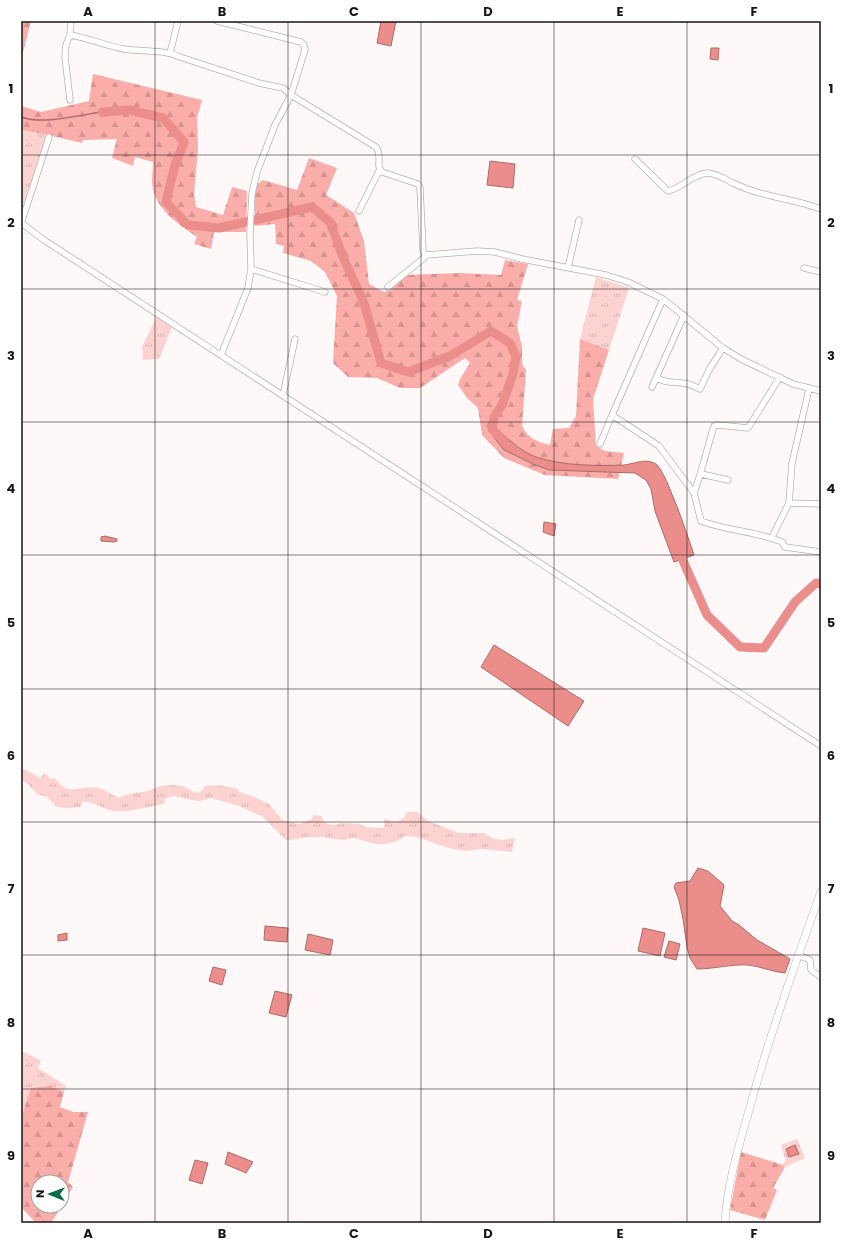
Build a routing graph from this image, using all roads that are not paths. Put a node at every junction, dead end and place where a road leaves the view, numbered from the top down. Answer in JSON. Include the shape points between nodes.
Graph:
{"nodes":[{"id":1,"x":71,"y":21,"type":"edge"},
{"id":2,"x":178,"y":21,"type":"edge"},
{"id":3,"x":217,"y":21,"type":"edge"},
{"id":4,"x":70,"y":35,"type":"junction"},
{"id":5,"x":170,"y":53,"type":"junction"},
{"id":6,"x":291,"y":95,"type":"junction"},
{"id":7,"x":70,"y":100,"type":"dead end"},
{"id":8,"x":49,"y":137,"type":"dead end"},
{"id":9,"x":635,"y":159,"type":"dead end"},
{"id":10,"x":380,"y":169,"type":"junction"},
{"id":11,"x":821,"y":209,"type":"edge"},
{"id":12,"x":359,"y":211,"type":"dead end"},
{"id":13,"x":579,"y":220,"type":"dead end"},
{"id":14,"x":21,"y":224,"type":"edge"},
{"id":15,"x":426,"y":255,"type":"junction"},
{"id":16,"x":568,"y":268,"type":"junction"},
{"id":17,"x":804,"y":268,"type":"dead end"},
{"id":18,"x":251,"y":269,"type":"junction"},
{"id":19,"x":821,"y":272,"type":"edge"},
{"id":20,"x":388,"y":287,"type":"dead end"},
{"id":21,"x":325,"y":292,"type":"dead end"},
{"id":22,"x":663,"y":300,"type":"junction"},
{"id":23,"x":684,"y":315,"type":"junction"},
{"id":24,"x":295,"y":339,"type":"dead end"},
{"id":25,"x":723,"y":348,"type":"junction"},
{"id":26,"x":221,"y":355,"type":"junction"},
{"id":27,"x":780,"y":377,"type":"junction"},
{"id":28,"x":656,"y":378,"type":"junction"},
{"id":29,"x":652,"y":387,"type":"dead end"},
{"id":30,"x":808,"y":388,"type":"junction"},
{"id":31,"x":821,"y":391,"type":"edge"},
{"id":32,"x":282,"y":395,"type":"junction"},
{"id":33,"x":612,"y":415,"type":"junction"},
{"id":34,"x":600,"y":444,"type":"dead end"},
{"id":35,"x":701,"y":474,"type":"junction"},
{"id":36,"x":728,"y":480,"type":"dead end"},
{"id":37,"x":694,"y":492,"type":"junction"},
{"id":38,"x":789,"y":503,"type":"junction"},
{"id":39,"x":821,"y":504,"type":"edge"},
{"id":40,"x":772,"y":537,"type":"junction"},
{"id":41,"x":821,"y":552,"type":"edge"},
{"id":42,"x":821,"y":746,"type":"edge"},
{"id":43,"x":821,"y":890,"type":"edge"},
{"id":44,"x":798,"y":955,"type":"junction"},
{"id":45,"x":821,"y":977,"type":"edge"},
{"id":46,"x":725,"y":1223,"type":"edge"}],
"edges":[{"from":1,"to":4,"type":"street"},
{"from":2,"to":5,"type":"street"},
{"from":3,"to":6,"type":"street","via":[[302,42],[305,50]]},
{"from":4,"to":5,"type":"street","via":[[125,49]]},
{"from":4,"to":7,"type":"street","via":[[65,57]]},
{"from":5,"to":6,"type":"street","via":[[259,83],[283,88]]},
{"from":6,"to":10,"type":"street","via":[[376,146],[380,156]]},
{"from":6,"to":18,"type":"street","via":[[275,125],[252,193]]},
{"from":8,"to":14,"type":"street"},
{"from":9,"to":11,"type":"street","via":[[668,191],[706,173],[715,174],[762,194]]},
{"from":10,"to":12,"type":"street"},
{"from":10,"to":15,"type":"street","via":[[382,172],[418,184],[423,251]]},
{"from":13,"to":16,"type":"street"},
{"from":14,"to":26,"type":"street"},
{"from":15,"to":16,"type":"street","via":[[495,252]]},
{"from":15,"to":20,"type":"street"},
{"from":16,"to":22,"type":"street","via":[[628,282]]},
{"from":17,"to":19,"type":"street"},
{"from":18,"to":21,"type":"street"},
{"from":18,"to":26,"type":"street","via":[[248,288]]},
{"from":22,"to":23,"type":"street"},
{"from":22,"to":33,"type":"street"},
{"from":23,"to":25,"type":"street"},
{"from":23,"to":28,"type":"street"},
{"from":24,"to":32,"type":"street"},
{"from":25,"to":27,"type":"street"},
{"from":25,"to":28,"type":"street","via":[[700,388],[680,382],[667,383]]},
{"from":26,"to":32,"type":"street"},
{"from":27,"to":30,"type":"street"},
{"from":27,"to":35,"type":"street","via":[[748,428],[714,426]]},
{"from":28,"to":29,"type":"street"},
{"from":30,"to":31,"type":"street"},
{"from":30,"to":38,"type":"street","via":[[792,463]]},
{"from":32,"to":42,"type":"street"},
{"from":33,"to":34,"type":"street"},
{"from":33,"to":37,"type":"street","via":[[659,446]]},
{"from":35,"to":36,"type":"street"},
{"from":35,"to":37,"type":"street"},
{"from":37,"to":40,"type":"street","via":[[701,521],[714,526]]},
{"from":38,"to":39,"type":"street"},
{"from":38,"to":40,"type":"street"},
{"from":40,"to":41,"type":"street","via":[[782,542],[784,547]]},
{"from":43,"to":44,"type":"street"},
{"from":44,"to":45,"type":"street","via":[[810,960],[811,970]]},
{"from":44,"to":46,"type":"street","via":[[766,1049],[740,1143]]}]}
